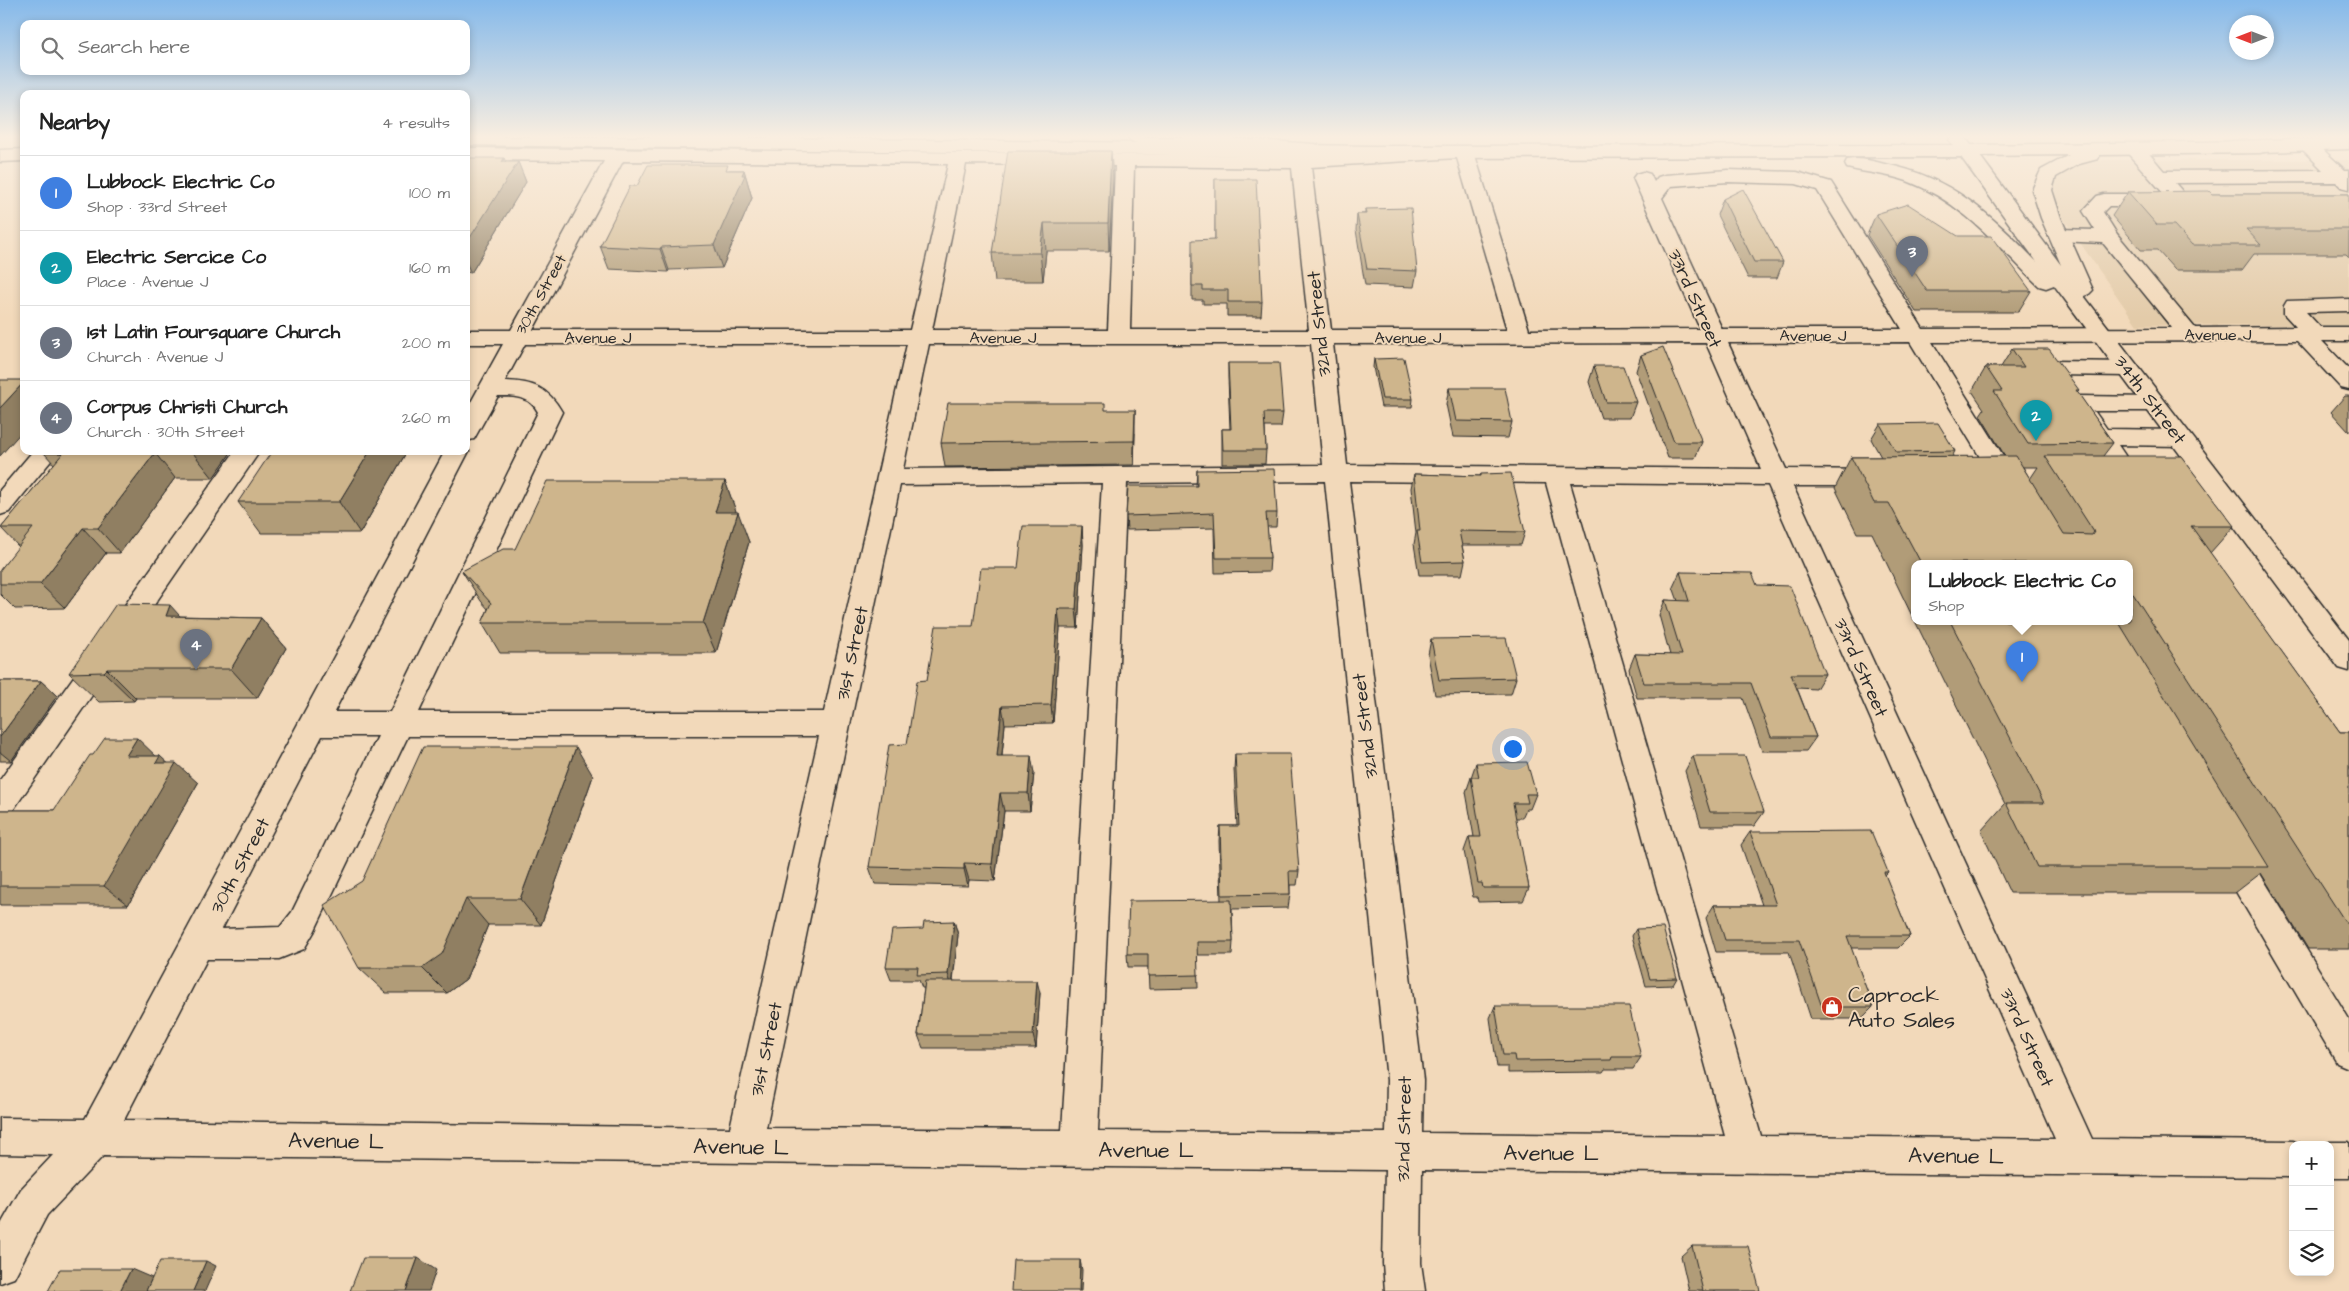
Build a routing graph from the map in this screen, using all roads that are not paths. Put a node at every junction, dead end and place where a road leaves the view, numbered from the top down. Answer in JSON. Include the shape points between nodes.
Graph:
{"nodes":[{"id":1,"x":593,"y":197,"type":"edge"},
{"id":2,"x":950,"y":197,"type":"edge"},
{"id":3,"x":1124,"y":197,"type":"edge"},
{"id":4,"x":1311,"y":197,"type":"edge"},
{"id":5,"x":1479,"y":197,"type":"edge"},
{"id":6,"x":1651,"y":197,"type":"edge"},
{"id":7,"x":1831,"y":197,"type":"edge"},
{"id":8,"x":1952,"y":197,"type":"edge"},
{"id":9,"x":2001,"y":197,"type":"edge"},
{"id":10,"x":2045,"y":197,"type":"edge"},
{"id":11,"x":2183,"y":197,"type":"edge"},
{"id":12,"x":2058,"y":235,"type":"junction"},
{"id":13,"x":2109,"y":237,"type":"junction"},
{"id":14,"x":2349,"y":305,"type":"edge"},
{"id":15,"x":2030,"y":334,"type":"junction"},
{"id":16,"x":2102,"y":334,"type":"junction"},
{"id":17,"x":2189,"y":334,"type":"junction"},
{"id":18,"x":2308,"y":334,"type":"junction"},
{"id":19,"x":2349,"y":334,"type":"edge"},
{"id":20,"x":1918,"y":335,"type":"junction"},
{"id":21,"x":1520,"y":336,"type":"junction"},
{"id":22,"x":1713,"y":336,"type":"junction"},
{"id":23,"x":470,"y":337,"type":"edge"},
{"id":24,"x":517,"y":337,"type":"junction"},
{"id":25,"x":920,"y":337,"type":"junction"},
{"id":26,"x":1119,"y":337,"type":"junction"},
{"id":27,"x":1319,"y":337,"type":"junction"},
{"id":28,"x":2053,"y":368,"type":"junction"},
{"id":29,"x":2128,"y":369,"type":"junction"},
{"id":30,"x":2349,"y":383,"type":"edge"},
{"id":31,"x":490,"y":388,"type":"junction"},
{"id":32,"x":2077,"y":403,"type":"junction"},
{"id":33,"x":2154,"y":404,"type":"junction"},
{"id":34,"x":470,"y":426,"type":"edge"},
{"id":35,"x":2101,"y":437,"type":"junction"},
{"id":36,"x":2180,"y":438,"type":"junction"},
{"id":37,"x":44,"y":455,"type":"edge"},
{"id":38,"x":245,"y":455,"type":"edge"},
{"id":39,"x":454,"y":455,"type":"edge"},
{"id":40,"x":1334,"y":473,"type":"junction"},
{"id":41,"x":1115,"y":475,"type":"junction"},
{"id":42,"x":1556,"y":476,"type":"junction"},
{"id":43,"x":2098,"y":476,"type":"edge"},
{"id":44,"x":2181,"y":476,"type":"edge"},
{"id":45,"x":2209,"y":476,"type":"junction"},
{"id":46,"x":889,"y":477,"type":"junction"},
{"id":47,"x":1975,"y":477,"type":"edge"},
{"id":48,"x":2004,"y":477,"type":"junction"},
{"id":49,"x":2033,"y":477,"type":"dead end"},
{"id":50,"x":1777,"y":478,"type":"junction"},
{"id":51,"x":1896,"y":478,"type":"edge"},
{"id":52,"x":0,"y":506,"type":"edge"},
{"id":53,"x":2023,"y":508,"type":"edge"},
{"id":54,"x":2349,"y":660,"type":"edge"},
{"id":55,"x":313,"y":724,"type":"junction"},
{"id":56,"x":399,"y":724,"type":"junction"},
{"id":57,"x":836,"y":724,"type":"junction"},
{"id":58,"x":0,"y":804,"type":"edge"},
{"id":59,"x":2212,"y":823,"type":"edge"},
{"id":60,"x":197,"y":944,"type":"junction"},
{"id":61,"x":2349,"y":1051,"type":"edge"},
{"id":62,"x":0,"y":1136,"type":"edge"},
{"id":63,"x":96,"y":1136,"type":"junction"},
{"id":64,"x":744,"y":1146,"type":"junction"},
{"id":65,"x":1079,"y":1148,"type":"junction"},
{"id":66,"x":1402,"y":1151,"type":"junction"},
{"id":67,"x":1748,"y":1153,"type":"junction"},
{"id":68,"x":2081,"y":1156,"type":"junction"},
{"id":69,"x":2289,"y":1159,"type":"edge"},
{"id":70,"x":2334,"y":1160,"type":"edge"},
{"id":71,"x":2349,"y":1160,"type":"edge"},
{"id":72,"x":0,"y":1264,"type":"edge"},
{"id":73,"x":1405,"y":1291,"type":"edge"}],
"edges":[{"from":1,"to":24,"type":"main road","name":"30th Street"},
{"from":2,"to":25,"type":"main road","name":"31st Street"},
{"from":3,"to":26,"type":"main road"},
{"from":4,"to":27,"type":"main road","name":"32nd Street"},
{"from":5,"to":21,"type":"main road"},
{"from":6,"to":22,"type":"main road","name":"33rd Street"},
{"from":7,"to":20,"type":"main road","name":"33rd Street"},
{"from":8,"to":16,"type":"main road","via":[[1995,231]]},
{"from":9,"to":16,"type":"main road","name":"34th Street"},
{"from":10,"to":12,"type":"main road"},
{"from":11,"to":13,"type":"main road","via":[[2186,200],[2104,200],[2093,211]]},
{"from":12,"to":13,"type":"main road"},
{"from":12,"to":16,"type":"main road"},
{"from":13,"to":17,"type":"main road"},
{"from":14,"to":18,"type":"main road","via":[[2295,306],[2295,314]]},
{"from":15,"to":16,"type":"main road","name":"Avenue J"},
{"from":15,"to":20,"type":"main road","name":"Avenue J"},
{"from":15,"to":28,"type":"main road"},
{"from":16,"to":17,"type":"main road","name":"Avenue J"},
{"from":16,"to":29,"type":"main road","name":"34th Street"},
{"from":17,"to":18,"type":"main road","name":"Avenue J"},
{"from":18,"to":19,"type":"main road","name":"Avenue J"},
{"from":18,"to":30,"type":"main road"},
{"from":20,"to":22,"type":"main road","name":"Avenue J"},
{"from":20,"to":48,"type":"main road"},
{"from":21,"to":22,"type":"main road","name":"Avenue J"},
{"from":21,"to":27,"type":"main road","name":"Avenue J"},
{"from":22,"to":50,"type":"main road","name":"33rd Street"},
{"from":23,"to":24,"type":"main road","name":"Avenue J"},
{"from":24,"to":25,"type":"main road","name":"Avenue J"},
{"from":24,"to":31,"type":"main road","name":"30th Street"},
{"from":25,"to":26,"type":"main road","name":"Avenue J"},
{"from":25,"to":46,"type":"main road","name":"31st Street"},
{"from":26,"to":27,"type":"main road","name":"Avenue J"},
{"from":27,"to":40,"type":"main road","name":"32nd Street"},
{"from":28,"to":29,"type":"main road"},
{"from":28,"to":32,"type":"main road"},
{"from":29,"to":33,"type":"main road","name":"34th Street"},
{"from":31,"to":34,"type":"main road","name":"30th Street"},
{"from":31,"to":56,"type":"main road","via":[[532,392],[541,398],[550,412]]},
{"from":32,"to":33,"type":"main road"},
{"from":32,"to":35,"type":"main road"},
{"from":33,"to":36,"type":"main road","name":"34th Street"},
{"from":35,"to":36,"type":"main road"},
{"from":35,"to":43,"type":"main road","via":[[2136,476]]},
{"from":36,"to":45,"type":"main road","name":"34th Street"},
{"from":37,"to":52,"type":"main road"},
{"from":38,"to":58,"type":"main road"},
{"from":39,"to":55,"type":"main road","name":"30th Street"},
{"from":40,"to":41,"type":"main road"},
{"from":40,"to":42,"type":"main road"},
{"from":40,"to":66,"type":"main road","name":"32nd Street","via":[[1405,1080]]},
{"from":41,"to":46,"type":"main road"},
{"from":41,"to":65,"type":"main road"},
{"from":42,"to":50,"type":"main road"},
{"from":42,"to":67,"type":"main road"},
{"from":44,"to":45,"type":"main road"},
{"from":45,"to":54,"type":"main road","name":"34th Street"},
{"from":46,"to":57,"type":"main road","name":"31st Street"},
{"from":47,"to":48,"type":"main road"},
{"from":48,"to":49,"type":"main road"},
{"from":48,"to":53,"type":"main road"},
{"from":50,"to":51,"type":"main road"},
{"from":50,"to":68,"type":"main road","name":"33rd Street"},
{"from":55,"to":56,"type":"main road"},
{"from":55,"to":60,"type":"main road","name":"30th Street"},
{"from":56,"to":57,"type":"main road"},
{"from":56,"to":60,"type":"main road","via":[[303,922],[292,938],[278,944]]},
{"from":57,"to":64,"type":"main road","name":"31st Street"},
{"from":59,"to":61,"type":"main road"},
{"from":60,"to":63,"type":"main road","name":"30th Street"},
{"from":62,"to":63,"type":"main road","name":"Avenue L"},
{"from":63,"to":64,"type":"main road","name":"Avenue L"},
{"from":63,"to":72,"type":"main road","name":"30th Street","via":[[34,1202]]},
{"from":64,"to":65,"type":"main road","name":"Avenue L"},
{"from":65,"to":66,"type":"main road","name":"Avenue L"},
{"from":66,"to":67,"type":"main road","name":"Avenue L"},
{"from":66,"to":73,"type":"main road","name":"32nd Street"},
{"from":67,"to":68,"type":"main road","name":"Avenue L"},
{"from":68,"to":69,"type":"main road","name":"Avenue L"},
{"from":70,"to":71,"type":"main road"}]}
